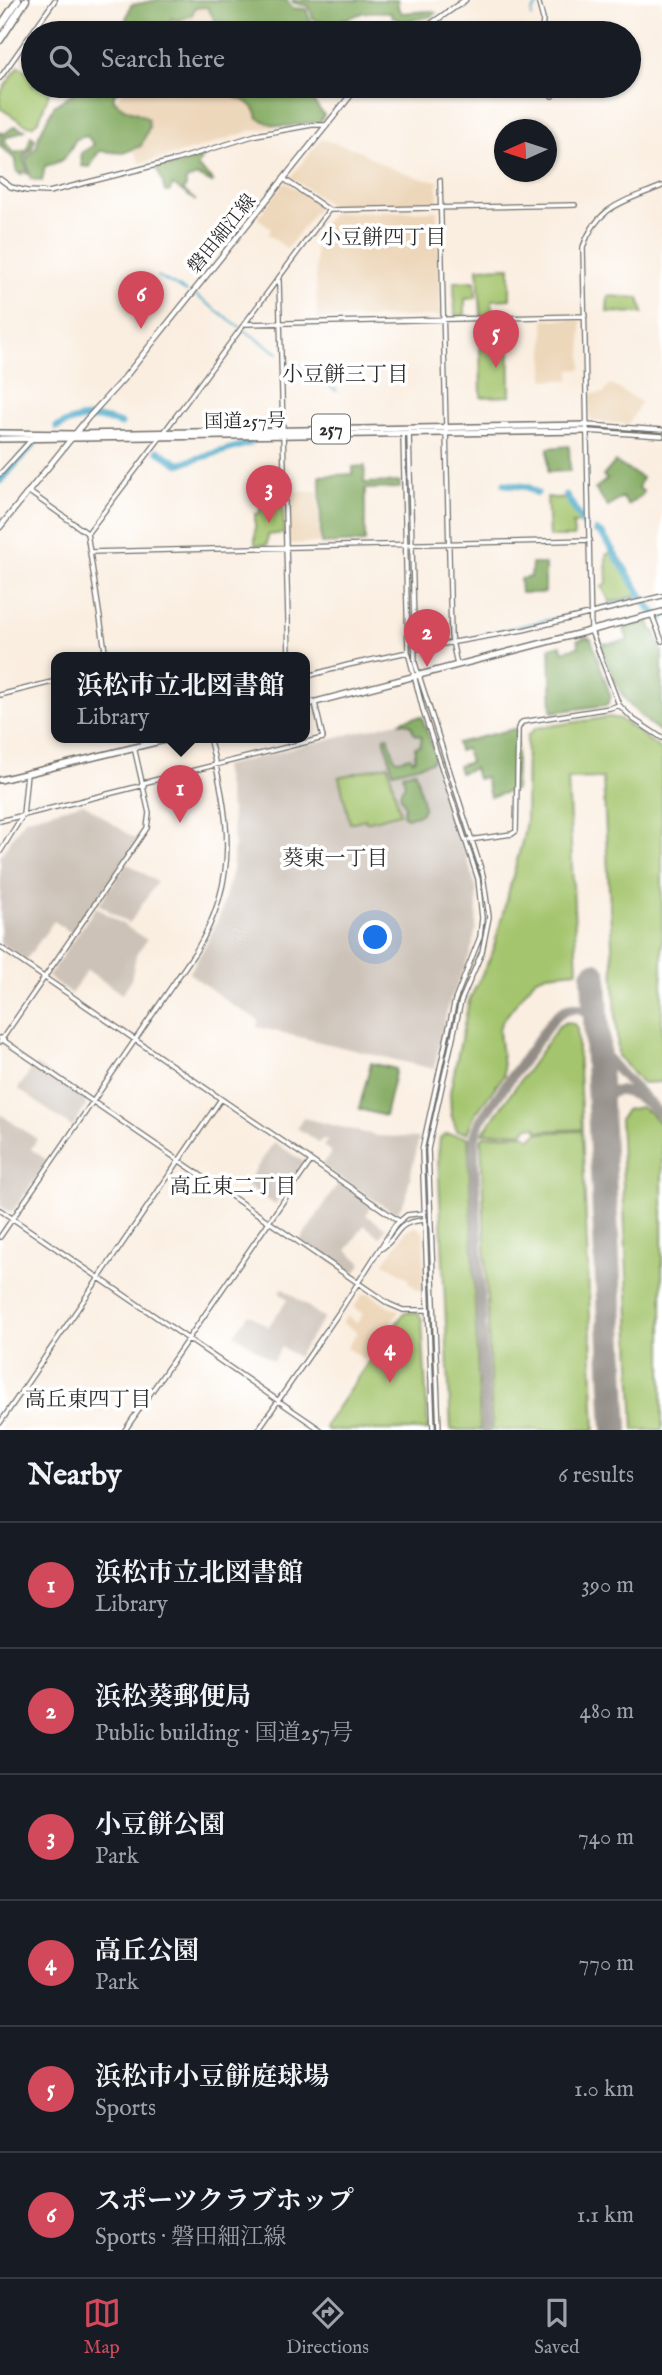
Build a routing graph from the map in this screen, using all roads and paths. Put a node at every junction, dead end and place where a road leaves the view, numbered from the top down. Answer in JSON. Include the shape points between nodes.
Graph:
{"nodes":[{"id":1,"x":16,"y":0,"type":"edge"},
{"id":2,"x":26,"y":0,"type":"edge"},
{"id":3,"x":32,"y":0,"type":"edge"},
{"id":4,"x":55,"y":0,"type":"edge"},
{"id":5,"x":465,"y":0,"type":"edge"},
{"id":6,"x":538,"y":0,"type":"edge"},
{"id":7,"x":40,"y":21,"type":"edge"},
{"id":8,"x":435,"y":21,"type":"edge"},
{"id":9,"x":543,"y":21,"type":"edge"},
{"id":10,"x":1,"y":32,"type":"edge"},
{"id":11,"x":21,"y":48,"type":"edge"},
{"id":12,"x":0,"y":78,"type":"edge"},
{"id":13,"x":348,"y":98,"type":"edge"},
{"id":14,"x":326,"y":125,"type":"junction"},
{"id":15,"x":283,"y":179,"type":"junction"},
{"id":16,"x":0,"y":180,"type":"edge"},
{"id":17,"x":440,"y":180,"type":"dead end"},
{"id":18,"x":662,"y":186,"type":"edge"},
{"id":19,"x":575,"y":205,"type":"dead end"},
{"id":20,"x":441,"y":208,"type":"junction"},
{"id":21,"x":330,"y":210,"type":"junction"},
{"id":22,"x":278,"y":279,"type":"junction"},
{"id":23,"x":585,"y":316,"type":"junction"},
{"id":24,"x":444,"y":319,"type":"junction"},
{"id":25,"x":280,"y":323,"type":"junction"},
{"id":26,"x":245,"y":324,"type":"junction"},
{"id":27,"x":587,"y":428,"type":"junction"},
{"id":28,"x":446,"y":429,"type":"junction"},
{"id":29,"x":662,"y":430,"type":"edge"},
{"id":30,"x":405,"y":431,"type":"junction"},
{"id":31,"x":0,"y":433,"type":"edge"},
{"id":32,"x":283,"y":433,"type":"junction"},
{"id":33,"x":162,"y":434,"type":"junction"},
{"id":34,"x":73,"y":436,"type":"junction"},
{"id":35,"x":662,"y":436,"type":"edge"},
{"id":36,"x":0,"y":439,"type":"edge"},
{"id":37,"x":32,"y":440,"type":"junction"},
{"id":38,"x":0,"y":474,"type":"edge"},
{"id":39,"x":29,"y":491,"type":"junction"},
{"id":40,"x":0,"y":527,"type":"edge"},
{"id":41,"x":87,"y":534,"type":"junction"},
{"id":42,"x":590,"y":540,"type":"junction"},
{"id":43,"x":449,"y":543,"type":"junction"},
{"id":44,"x":409,"y":544,"type":"junction"},
{"id":45,"x":286,"y":547,"type":"junction"},
{"id":46,"x":90,"y":552,"type":"junction"},
{"id":47,"x":662,"y":596,"type":"edge"},
{"id":48,"x":591,"y":613,"type":"junction"},
{"id":49,"x":657,"y":614,"type":"edge"},
{"id":50,"x":591,"y":631,"type":"junction"},
{"id":51,"x":452,"y":641,"type":"junction"},
{"id":52,"x":662,"y":641,"type":"edge"},
{"id":53,"x":414,"y":649,"type":"junction"},
{"id":54,"x":105,"y":652,"type":"edge"},
{"id":55,"x":289,"y":652,"type":"edge"},
{"id":56,"x":408,"y":652,"type":"junction"},
{"id":57,"x":457,"y":667,"type":"junction"},
{"id":58,"x":310,"y":675,"type":"edge"},
{"id":59,"x":416,"y":677,"type":"junction"},
{"id":60,"x":51,"y":682,"type":"edge"},
{"id":61,"x":0,"y":695,"type":"edge"},
{"id":62,"x":315,"y":703,"type":"junction"},
{"id":63,"x":310,"y":704,"type":"edge"},
{"id":64,"x":619,"y":705,"type":"junction"},
{"id":65,"x":662,"y":738,"type":"edge"},
{"id":66,"x":310,"y":741,"type":"edge"},
{"id":67,"x":151,"y":743,"type":"edge"},
{"id":68,"x":210,"y":743,"type":"edge"},
{"id":69,"x":303,"y":743,"type":"edge"},
{"id":70,"x":134,"y":747,"type":"junction"},
{"id":71,"x":216,"y":765,"type":"junction"},
{"id":72,"x":27,"y":773,"type":"junction"},
{"id":73,"x":0,"y":780,"type":"edge"},
{"id":74,"x":143,"y":784,"type":"junction"},
{"id":75,"x":23,"y":815,"type":"junction"},
{"id":76,"x":0,"y":821,"type":"edge"},
{"id":77,"x":468,"y":841,"type":"junction"},
{"id":78,"x":0,"y":852,"type":"edge"},
{"id":79,"x":0,"y":947,"type":"edge"},
{"id":80,"x":46,"y":978,"type":"junction"},
{"id":81,"x":1,"y":1040,"type":"edge"},
{"id":82,"x":136,"y":1040,"type":"junction"},
{"id":83,"x":221,"y":1099,"type":"junction"},
{"id":84,"x":93,"y":1102,"type":"junction"},
{"id":85,"x":311,"y":1160,"type":"junction"},
{"id":86,"x":180,"y":1161,"type":"junction"},
{"id":87,"x":0,"y":1210,"type":"edge"},
{"id":88,"x":427,"y":1212,"type":"junction"},
{"id":89,"x":12,"y":1219,"type":"junction"},
{"id":90,"x":428,"y":1219,"type":"junction"},
{"id":91,"x":398,"y":1221,"type":"junction"},
{"id":92,"x":268,"y":1222,"type":"junction"},
{"id":93,"x":0,"y":1237,"type":"edge"},
{"id":94,"x":379,"y":1250,"type":"junction"},
{"id":95,"x":99,"y":1279,"type":"junction"},
{"id":96,"x":358,"y":1283,"type":"junction"},
{"id":97,"x":428,"y":1310,"type":"junction"},
{"id":98,"x":187,"y":1340,"type":"junction"},
{"id":99,"x":278,"y":1401,"type":"junction"},
{"id":100,"x":0,"y":1423,"type":"edge"},
{"id":101,"x":125,"y":1430,"type":"edge"},
{"id":102,"x":258,"y":1430,"type":"edge"},
{"id":103,"x":320,"y":1430,"type":"edge"},
{"id":104,"x":433,"y":1430,"type":"edge"},
{"id":105,"x":439,"y":1430,"type":"edge"}],
"edges":[{"from":1,"to":10,"type":"highway"},
{"from":2,"to":10,"type":"highway"},
{"from":3,"to":10,"type":"highway"},
{"from":4,"to":7,"type":"street"},
{"from":5,"to":8,"type":"main road"},
{"from":6,"to":9,"type":"street"},
{"from":11,"to":12,"type":"street"},
{"from":13,"to":14,"type":"main road","name":"磐田細江線"},
{"from":14,"to":15,"type":"main road","name":"磐田細江線"},
{"from":14,"to":16,"type":"street","via":[[256,135],[186,158],[49,192],[27,191]]},
{"from":15,"to":21,"type":"street"},
{"from":15,"to":34,"type":"main road","name":"磐田細江線"},
{"from":17,"to":20,"type":"street"},
{"from":18,"to":23,"type":"street","via":[[613,206],[593,225],[583,247]]},
{"from":19,"to":20,"type":"street"},
{"from":20,"to":21,"type":"street"},
{"from":20,"to":24,"type":"street"},
{"from":21,"to":22,"type":"street"},
{"from":22,"to":25,"type":"street"},
{"from":22,"to":26,"type":"street"},
{"from":23,"to":24,"type":"street"},
{"from":23,"to":27,"type":"street"},
{"from":24,"to":25,"type":"street"},
{"from":24,"to":28,"type":"street"},
{"from":25,"to":26,"type":"street"},
{"from":25,"to":32,"type":"street"},
{"from":26,"to":33,"type":"street"},
{"from":27,"to":28,"type":"highway","name":"国道257号","number":"257"},
{"from":27,"to":29,"type":"street"},
{"from":27,"to":35,"type":"street"},
{"from":27,"to":42,"type":"street"},
{"from":28,"to":30,"type":"highway","name":"国道257号","number":"257"},
{"from":28,"to":43,"type":"street"},
{"from":30,"to":32,"type":"highway","name":"国道257号","number":"257"},
{"from":30,"to":44,"type":"street"},
{"from":31,"to":34,"type":"highway","number":"257"},
{"from":32,"to":33,"type":"highway","name":"国道257号","number":"257"},
{"from":32,"to":45,"type":"street"},
{"from":33,"to":34,"type":"highway","name":"国道257号","number":"257"},
{"from":33,"to":41,"type":"street"},
{"from":34,"to":37,"type":"highway","number":"257"},
{"from":34,"to":39,"type":"main road","name":"磐田細江線"},
{"from":36,"to":37,"type":"highway","number":"257"},
{"from":37,"to":38,"type":"street"},
{"from":39,"to":40,"type":"main road","name":"磐田細江線"},
{"from":39,"to":41,"type":"street"},
{"from":41,"to":46,"type":"street"},
{"from":42,"to":43,"type":"street"},
{"from":42,"to":48,"type":"street"},
{"from":43,"to":44,"type":"street"},
{"from":43,"to":51,"type":"street"},
{"from":44,"to":45,"type":"street"},
{"from":44,"to":53,"type":"street"},
{"from":44,"to":56,"type":"street"},
{"from":45,"to":46,"type":"street"},
{"from":45,"to":55,"type":"street"},
{"from":46,"to":54,"type":"street"},
{"from":47,"to":48,"type":"street"},
{"from":48,"to":50,"type":"street"},
{"from":48,"to":51,"type":"street"},
{"from":49,"to":50,"type":"highway"},
{"from":49,"to":52,"type":"street"},
{"from":50,"to":57,"type":"highway"},
{"from":50,"to":64,"type":"street"},
{"from":51,"to":53,"type":"street"},
{"from":51,"to":57,"type":"street"},
{"from":53,"to":59,"type":"street"},
{"from":56,"to":58,"type":"street"},
{"from":56,"to":59,"type":"street"},
{"from":57,"to":59,"type":"highway"},
{"from":59,"to":62,"type":"highway"},
{"from":59,"to":77,"type":"street"},
{"from":60,"to":61,"type":"street"},
{"from":62,"to":63,"type":"highway"},
{"from":62,"to":66,"type":"street","via":[[323,738]]},
{"from":64,"to":65,"type":"street"},
{"from":64,"to":77,"type":"street","via":[[522,722],[518,729],[516,831]]},
{"from":67,"to":70,"type":"highway"},
{"from":68,"to":71,"type":"street"},
{"from":69,"to":71,"type":"street"},
{"from":70,"to":72,"type":"highway"},
{"from":70,"to":74,"type":"street"},
{"from":71,"to":74,"type":"street"},
{"from":71,"to":82,"type":"street","via":[[228,825],[221,894],[201,943]]},
{"from":72,"to":73,"type":"highway"},
{"from":72,"to":75,"type":"street"},
{"from":74,"to":75,"type":"street"},
{"from":74,"to":80,"type":"street","via":[[147,828]]},
{"from":75,"to":76,"type":"street"},
{"from":75,"to":78,"type":"street"},
{"from":77,"to":88,"type":"street","via":[[482,875],[489,917],[482,952],[461,1001],[432,1126]]},
{"from":79,"to":80,"type":"street"},
{"from":80,"to":81,"type":"street"},
{"from":80,"to":82,"type":"street"},
{"from":81,"to":84,"type":"street"},
{"from":82,"to":83,"type":"street"},
{"from":82,"to":84,"type":"street"},
{"from":83,"to":85,"type":"street"},
{"from":83,"to":86,"type":"street"},
{"from":84,"to":86,"type":"street"},
{"from":84,"to":89,"type":"street"},
{"from":85,"to":91,"type":"street"},
{"from":85,"to":92,"type":"street"},
{"from":86,"to":92,"type":"street"},
{"from":86,"to":95,"type":"street"},
{"from":87,"to":89,"type":"street"},
{"from":88,"to":90,"type":"street"},
{"from":88,"to":91,"type":"street"},
{"from":89,"to":93,"type":"street"},
{"from":89,"to":95,"type":"street"},
{"from":90,"to":94,"type":"street","via":[[406,1223]]},
{"from":90,"to":97,"type":"street"},
{"from":90,"to":105,"type":"street"},
{"from":91,"to":94,"type":"street"},
{"from":92,"to":96,"type":"street"},
{"from":92,"to":98,"type":"street"},
{"from":94,"to":96,"type":"street"},
{"from":95,"to":98,"type":"street"},
{"from":95,"to":100,"type":"street"},
{"from":96,"to":97,"type":"street","via":[[394,1307]]},
{"from":96,"to":99,"type":"street"},
{"from":97,"to":104,"type":"street"},
{"from":98,"to":99,"type":"street"},
{"from":98,"to":101,"type":"street"},
{"from":99,"to":102,"type":"street"},
{"from":99,"to":103,"type":"street"}]}
